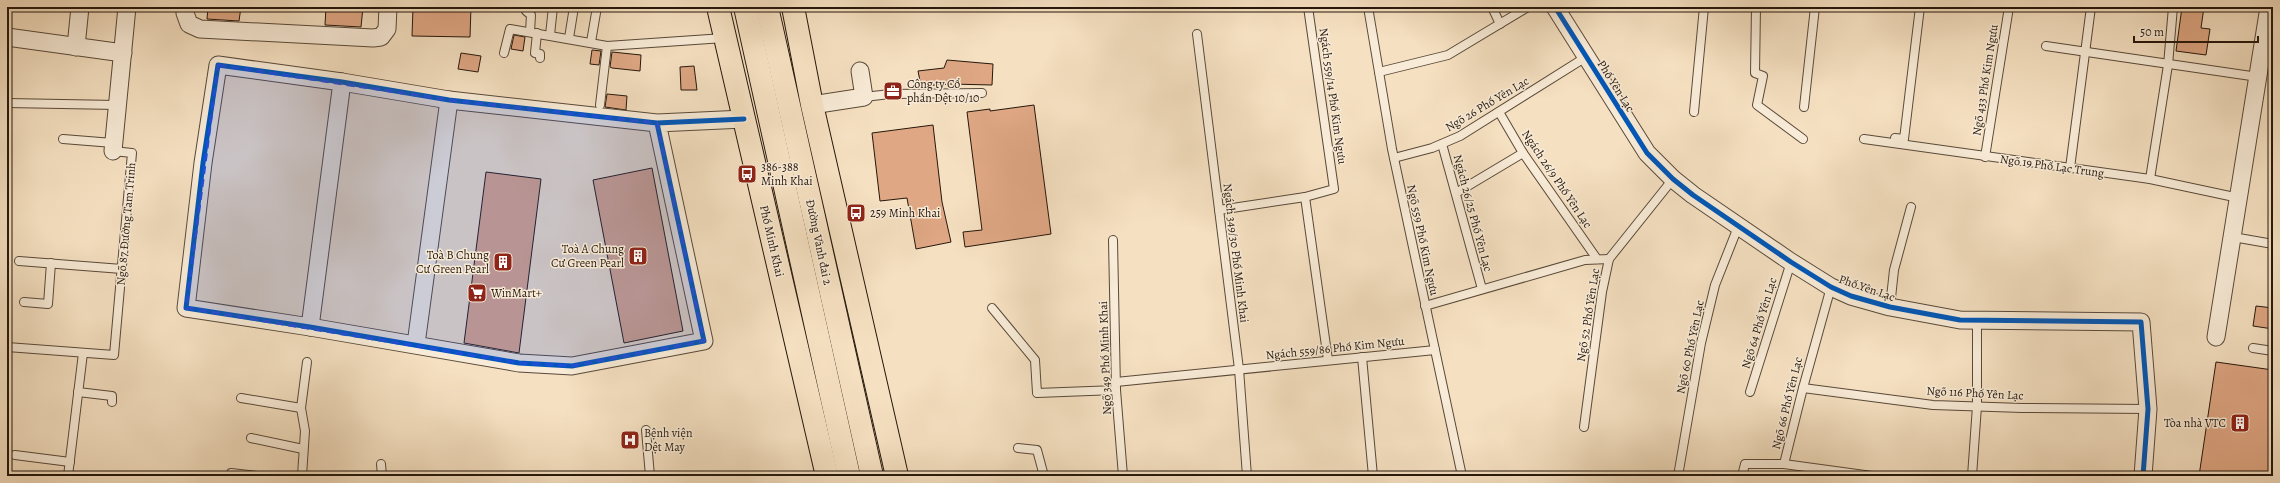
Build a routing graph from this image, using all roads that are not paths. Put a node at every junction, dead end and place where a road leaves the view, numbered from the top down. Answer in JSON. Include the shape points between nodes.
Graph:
{"nodes":[{"id":1,"x":80,"y":7,"type":"edge"},
{"id":2,"x":127,"y":7,"type":"edge"},
{"id":3,"x":185,"y":7,"type":"edge"},
{"id":4,"x":388,"y":7,"type":"edge"},
{"id":5,"x":527,"y":7,"type":"edge"},
{"id":6,"x":553,"y":7,"type":"edge"},
{"id":7,"x":574,"y":7,"type":"edge"},
{"id":8,"x":597,"y":7,"type":"edge"},
{"id":9,"x":718,"y":7,"type":"edge"},
{"id":10,"x":745,"y":7,"type":"edge"},
{"id":11,"x":767,"y":7,"type":"edge"},
{"id":12,"x":793,"y":7,"type":"edge"},
{"id":13,"x":1308,"y":7,"type":"edge"},
{"id":14,"x":1368,"y":7,"type":"edge"},
{"id":15,"x":1492,"y":7,"type":"edge"},
{"id":16,"x":1528,"y":7,"type":"edge"},
{"id":17,"x":1555,"y":7,"type":"edge"},
{"id":18,"x":1704,"y":7,"type":"edge"},
{"id":19,"x":1756,"y":7,"type":"edge"},
{"id":20,"x":1815,"y":7,"type":"edge"},
{"id":21,"x":1920,"y":7,"type":"edge"},
{"id":22,"x":2009,"y":7,"type":"edge"},
{"id":23,"x":2091,"y":7,"type":"edge"},
{"id":24,"x":2173,"y":7,"type":"edge"},
{"id":25,"x":2269,"y":7,"type":"edge"},
{"id":26,"x":1500,"y":24,"type":"junction"},
{"id":27,"x":534,"y":32,"type":"junction"},
{"id":28,"x":1197,"y":34,"type":"dead end"},
{"id":29,"x":550,"y":35,"type":"junction"},
{"id":30,"x":7,"y":38,"type":"edge"},
{"id":31,"x":569,"y":38,"type":"junction"},
{"id":32,"x":725,"y":38,"type":"junction"},
{"id":33,"x":591,"y":42,"type":"junction"},
{"id":34,"x":607,"y":46,"type":"junction"},
{"id":35,"x":2046,"y":46,"type":"dead end"},
{"id":36,"x":76,"y":47,"type":"junction"},
{"id":37,"x":123,"y":52,"type":"junction"},
{"id":38,"x":504,"y":53,"type":"dead end"},
{"id":39,"x":2085,"y":54,"type":"junction"},
{"id":40,"x":1586,"y":57,"type":"junction"},
{"id":41,"x":540,"y":58,"type":"dead end"},
{"id":42,"x":2168,"y":65,"type":"junction"},
{"id":43,"x":860,"y":71,"type":"dead end"},
{"id":44,"x":1379,"y":72,"type":"junction"},
{"id":45,"x":2258,"y":77,"type":"junction"},
{"id":46,"x":342,"y":82,"type":"junction"},
{"id":47,"x":982,"y":93,"type":"dead end"},
{"id":48,"x":864,"y":97,"type":"junction"},
{"id":49,"x":449,"y":100,"type":"junction"},
{"id":50,"x":7,"y":103,"type":"edge"},
{"id":51,"x":117,"y":105,"type":"junction"},
{"id":52,"x":600,"y":105,"type":"dead end"},
{"id":53,"x":812,"y":105,"type":"junction"},
{"id":54,"x":1804,"y":107,"type":"dead end"},
{"id":55,"x":1499,"y":112,"type":"junction"},
{"id":56,"x":1694,"y":112,"type":"dead end"},
{"id":57,"x":744,"y":119,"type":"junction"},
{"id":58,"x":656,"y":123,"type":"junction"},
{"id":59,"x":1894,"y":138,"type":"dead end"},
{"id":60,"x":63,"y":139,"type":"dead end"},
{"id":61,"x":1803,"y":139,"type":"dead end"},
{"id":62,"x":1864,"y":139,"type":"dead end"},
{"id":63,"x":1442,"y":144,"type":"junction"},
{"id":64,"x":113,"y":147,"type":"junction"},
{"id":65,"x":1523,"y":153,"type":"junction"},
{"id":66,"x":1985,"y":157,"type":"junction"},
{"id":67,"x":1394,"y":158,"type":"junction"},
{"id":68,"x":2070,"y":168,"type":"junction"},
{"id":69,"x":1674,"y":179,"type":"junction"},
{"id":70,"x":2150,"y":179,"type":"junction"},
{"id":71,"x":1456,"y":193,"type":"junction"},
{"id":72,"x":1305,"y":197,"type":"junction"},
{"id":73,"x":2239,"y":198,"type":"junction"},
{"id":74,"x":1911,"y":207,"type":"dead end"},
{"id":75,"x":1219,"y":210,"type":"junction"},
{"id":76,"x":1738,"y":227,"type":"junction"},
{"id":77,"x":2233,"y":237,"type":"junction"},
{"id":78,"x":1113,"y":240,"type":"dead end"},
{"id":79,"x":2273,"y":244,"type":"edge"},
{"id":80,"x":1597,"y":259,"type":"junction"},
{"id":81,"x":1609,"y":259,"type":"junction"},
{"id":82,"x":19,"y":261,"type":"dead end"},
{"id":83,"x":1790,"y":262,"type":"junction"},
{"id":84,"x":51,"y":263,"type":"junction"},
{"id":85,"x":122,"y":268,"type":"junction"},
{"id":86,"x":1831,"y":286,"type":"junction"},
{"id":87,"x":1482,"y":289,"type":"junction"},
{"id":88,"x":24,"y":302,"type":"dead end"},
{"id":89,"x":1425,"y":306,"type":"junction"},
{"id":90,"x":1890,"y":307,"type":"junction"},
{"id":91,"x":992,"y":308,"type":"dead end"},
{"id":92,"x":1977,"y":321,"type":"junction"},
{"id":93,"x":310,"y":327,"type":"junction"},
{"id":94,"x":2216,"y":337,"type":"dead end"},
{"id":95,"x":416,"y":344,"type":"junction"},
{"id":96,"x":7,"y":347,"type":"edge"},
{"id":97,"x":2253,"y":348,"type":"dead end"},
{"id":98,"x":1435,"y":350,"type":"junction"},
{"id":99,"x":2273,"y":351,"type":"edge"},
{"id":100,"x":83,"y":353,"type":"junction"},
{"id":101,"x":1362,"y":357,"type":"junction"},
{"id":102,"x":1328,"y":360,"type":"junction"},
{"id":103,"x":307,"y":362,"type":"dead end"},
{"id":104,"x":1239,"y":369,"type":"junction"},
{"id":105,"x":1116,"y":386,"type":"junction"},
{"id":106,"x":1802,"y":388,"type":"junction"},
{"id":107,"x":78,"y":392,"type":"junction"},
{"id":108,"x":1750,"y":392,"type":"dead end"},
{"id":109,"x":241,"y":398,"type":"dead end"},
{"id":110,"x":112,"y":402,"type":"dead end"},
{"id":111,"x":1977,"y":406,"type":"junction"},
{"id":112,"x":301,"y":408,"type":"junction"},
{"id":113,"x":2148,"y":409,"type":"junction"},
{"id":114,"x":1584,"y":428,"type":"dead end"},
{"id":115,"x":646,"y":430,"type":"dead end"},
{"id":116,"x":251,"y":438,"type":"dead end"},
{"id":117,"x":1018,"y":448,"type":"dead end"},
{"id":118,"x":304,"y":449,"type":"junction"},
{"id":119,"x":14,"y":455,"type":"dead end"},
{"id":120,"x":70,"y":462,"type":"junction"},
{"id":121,"x":382,"y":464,"type":"dead end"},
{"id":122,"x":1784,"y":464,"type":"junction"},
{"id":123,"x":68,"y":476,"type":"edge"},
{"id":124,"x":230,"y":476,"type":"edge"},
{"id":125,"x":256,"y":476,"type":"edge"},
{"id":126,"x":302,"y":476,"type":"edge"},
{"id":127,"x":382,"y":476,"type":"edge"},
{"id":128,"x":650,"y":476,"type":"edge"},
{"id":129,"x":827,"y":476,"type":"edge"},
{"id":130,"x":849,"y":476,"type":"edge"},
{"id":131,"x":872,"y":476,"type":"edge"},
{"id":132,"x":897,"y":476,"type":"edge"},
{"id":133,"x":1044,"y":476,"type":"edge"},
{"id":134,"x":1123,"y":476,"type":"edge"},
{"id":135,"x":1247,"y":476,"type":"edge"},
{"id":136,"x":1373,"y":476,"type":"edge"},
{"id":137,"x":1462,"y":476,"type":"edge"},
{"id":138,"x":1678,"y":476,"type":"edge"},
{"id":139,"x":1742,"y":476,"type":"edge"},
{"id":140,"x":1872,"y":476,"type":"edge"},
{"id":141,"x":1972,"y":476,"type":"edge"},
{"id":142,"x":2143,"y":476,"type":"edge"}],
"edges":[{"from":1,"to":36,"type":"street"},
{"from":2,"to":37,"type":"street"},
{"from":3,"to":4,"type":"street","via":[[189,24],[200,28],[373,38],[381,37],[387,30]]},
{"from":5,"to":27,"type":"lane","via":[[526,11],[531,15]]},
{"from":6,"to":29,"type":"lane"},
{"from":7,"to":31,"type":"lane"},
{"from":8,"to":33,"type":"lane"},
{"from":9,"to":32,"type":"main road","name":"Phố Minh Khai"},
{"from":10,"to":130,"type":"main road","name":"Đường Vành đai 2"},
{"from":11,"to":131,"type":"main road","name":"Đường Vành đai 2"},
{"from":12,"to":53,"type":"main road"},
{"from":13,"to":72,"type":"lane","name":"Ngách 559/14 Phố Kim Ngưu","via":[[1334,189]]},
{"from":14,"to":44,"type":"lane","name":"Ngõ 559 Phố Kim Ngưu"},
{"from":15,"to":26,"type":"lane"},
{"from":16,"to":26,"type":"lane"},
{"from":17,"to":40,"type":"street","name":"Phố Yên Lạc"},
{"from":18,"to":56,"type":"lane"},
{"from":19,"to":61,"type":"lane","via":[[1755,73],[1763,76],[1757,105]]},
{"from":20,"to":54,"type":"lane"},
{"from":21,"to":59,"type":"lane","via":[[1904,139]]},
{"from":22,"to":66,"type":"lane","name":"Ngõ 433 Phố Kim Ngưu"},
{"from":23,"to":39,"type":"lane"},
{"from":24,"to":42,"type":"lane"},
{"from":25,"to":45,"type":"street"},
{"from":26,"to":44,"type":"lane","via":[[1448,55]]},
{"from":27,"to":29,"type":"lane"},
{"from":27,"to":38,"type":"lane","via":[[510,29]]},
{"from":27,"to":41,"type":"lane","via":[[535,53],[540,54]]},
{"from":28,"to":75,"type":"lane","name":"Ngách 349/30 Phố Minh Khai"},
{"from":29,"to":31,"type":"lane"},
{"from":30,"to":36,"type":"street"},
{"from":31,"to":33,"type":"lane"},
{"from":32,"to":34,"type":"lane"},
{"from":32,"to":57,"type":"main road","name":"Phố Minh Khai"},
{"from":33,"to":34,"type":"lane"},
{"from":34,"to":52,"type":"lane"},
{"from":35,"to":39,"type":"lane"},
{"from":36,"to":37,"type":"street"},
{"from":37,"to":51,"type":"street"},
{"from":39,"to":42,"type":"lane"},
{"from":39,"to":68,"type":"lane"},
{"from":40,"to":55,"type":"lane","name":"Ngõ 26 Phố Yên Lạc"},
{"from":40,"to":69,"type":"street","name":"Phố Yên Lạc","via":[[1647,153]]},
{"from":42,"to":45,"type":"lane"},
{"from":42,"to":70,"type":"lane"},
{"from":43,"to":48,"type":"street"},
{"from":44,"to":67,"type":"lane","name":"Ngõ 559 Phố Kim Ngưu"},
{"from":45,"to":73,"type":"street"},
{"from":46,"to":49,"type":"street"},
{"from":46,"to":93,"type":"street"},
{"from":46,"to":93,"type":"street","via":[[218,65],[202,163],[186,308]]},
{"from":47,"to":48,"type":"lane","via":[[890,94]]},
{"from":48,"to":53,"type":"street"},
{"from":49,"to":58,"type":"street"},
{"from":49,"to":95,"type":"street"},
{"from":50,"to":51,"type":"lane"},
{"from":51,"to":64,"type":"street"},
{"from":53,"to":132,"type":"main road"},
{"from":55,"to":63,"type":"lane","name":"Ngõ 26 Phố Yên Lạc"},
{"from":55,"to":65,"type":"lane","name":"Ngách 26/9 Phố Yên Lạc"},
{"from":57,"to":58,"type":"street"},
{"from":57,"to":129,"type":"main road","name":"Phố Minh Khai"},
{"from":58,"to":95,"type":"street","via":[[704,340],[572,366],[519,363]]},
{"from":60,"to":64,"type":"lane"},
{"from":62,"to":66,"type":"lane","name":"Ngõ 19 Phố Lạc Trung"},
{"from":63,"to":67,"type":"lane","name":"Ngõ 26 Phố Yên Lạc"},
{"from":63,"to":71,"type":"lane","name":"Ngách 26/25 Phố Yên Lạc"},
{"from":64,"to":85,"type":"lane","name":"Ngõ 87 Đường Tam Trinh","via":[[132,152]]},
{"from":65,"to":71,"type":"lane"},
{"from":65,"to":80,"type":"lane","name":"Ngách 26/9 Phố Yên Lạc"},
{"from":66,"to":68,"type":"lane","name":"Ngõ 19 Phố Lạc Trung"},
{"from":67,"to":89,"type":"lane","name":"Ngõ 559 Phố Kim Ngưu"},
{"from":68,"to":70,"type":"lane","name":"Ngõ 19 Phố Lạc Trung"},
{"from":69,"to":76,"type":"street","name":"Phố Yên Lạc"},
{"from":69,"to":81,"type":"lane","name":"Ngõ 52 Phố Yên Lạc"},
{"from":70,"to":73,"type":"lane","name":"Ngõ 19 Phố Lạc Trung"},
{"from":71,"to":87,"type":"lane","name":"Ngách 26/25 Phố Yên Lạc"},
{"from":72,"to":75,"type":"lane"},
{"from":72,"to":102,"type":"lane"},
{"from":73,"to":77,"type":"street"},
{"from":74,"to":90,"type":"lane","via":[[1894,270]]},
{"from":75,"to":104,"type":"lane","name":"Ngách 349/30 Phố Minh Khai"},
{"from":76,"to":83,"type":"street","name":"Phố Yên Lạc"},
{"from":76,"to":138,"type":"lane","name":"Ngõ 60 Phố Yên Lạc","via":[[1715,285],[1701,343]]},
{"from":77,"to":79,"type":"lane"},
{"from":77,"to":94,"type":"street"},
{"from":78,"to":105,"type":"lane","name":"Ngõ 349 Phố Minh Khai"},
{"from":80,"to":81,"type":"lane"},
{"from":80,"to":87,"type":"lane"},
{"from":81,"to":114,"type":"lane","name":"Ngõ 52 Phố Yên Lạc","via":[[1602,292]]},
{"from":82,"to":84,"type":"lane"},
{"from":83,"to":86,"type":"street","name":"Phố Yên Lạc"},
{"from":83,"to":108,"type":"lane","name":"Ngõ 64 Phố Yên Lạc"},
{"from":84,"to":85,"type":"lane"},
{"from":84,"to":88,"type":"lane","via":[[48,304]]},
{"from":85,"to":100,"type":"lane","name":"Ngõ 87 Đường Tam Trinh","via":[[114,356]]},
{"from":86,"to":90,"type":"street","name":"Phố Yên Lạc","via":[[1851,296]]},
{"from":86,"to":106,"type":"lane","name":"Ngõ 66 Phố Yên Lạc"},
{"from":87,"to":89,"type":"lane"},
{"from":89,"to":98,"type":"lane","name":"Ngõ 559 Phố Kim Ngưu"},
{"from":90,"to":92,"type":"street","name":"Phố Yên Lạc"},
{"from":91,"to":105,"type":"lane","name":"Ngách 559/86 Phố Kim Ngưu","via":[[1035,360],[1037,393]]},
{"from":92,"to":111,"type":"lane"},
{"from":92,"to":113,"type":"street","name":"Phố Yên Lạc","via":[[2141,322]]},
{"from":93,"to":95,"type":"street"},
{"from":96,"to":100,"type":"lane"},
{"from":97,"to":99,"type":"lane"},
{"from":98,"to":101,"type":"lane","name":"Ngách 559/86 Phố Kim Ngưu"},
{"from":98,"to":137,"type":"lane","name":"Ngõ 559 Phố Kim Ngưu"},
{"from":100,"to":107,"type":"lane"},
{"from":101,"to":102,"type":"lane","name":"Ngách 559/86 Phố Kim Ngưu"},
{"from":101,"to":136,"type":"lane"},
{"from":102,"to":104,"type":"lane","name":"Ngách 559/86 Phố Kim Ngưu"},
{"from":103,"to":112,"type":"lane"},
{"from":104,"to":105,"type":"lane","name":"Ngách 559/86 Phố Kim Ngưu"},
{"from":104,"to":135,"type":"lane","name":"Ngách 349/30 Phố Minh Khai"},
{"from":105,"to":134,"type":"lane","name":"Ngõ 349 Phố Minh Khai"},
{"from":106,"to":111,"type":"lane","name":"Ngõ 116 Phố Yên Lạc","via":[[1933,405]]},
{"from":106,"to":122,"type":"lane","name":"Ngõ 66 Phố Yên Lạc"},
{"from":107,"to":110,"type":"lane","via":[[112,396]]},
{"from":107,"to":120,"type":"lane"},
{"from":109,"to":112,"type":"lane"},
{"from":111,"to":113,"type":"lane","name":"Ngõ 116 Phố Yên Lạc"},
{"from":111,"to":141,"type":"lane"},
{"from":112,"to":118,"type":"lane","via":[[305,432]]},
{"from":113,"to":142,"type":"street","name":"Phố Yên Lạc"},
{"from":115,"to":128,"type":"lane"},
{"from":116,"to":118,"type":"lane"},
{"from":117,"to":133,"type":"lane","via":[[1037,450]]},
{"from":118,"to":126,"type":"lane"},
{"from":119,"to":120,"type":"lane"},
{"from":120,"to":123,"type":"lane"},
{"from":121,"to":127,"type":"lane"},
{"from":122,"to":139,"type":"lane","via":[[1745,464]]},
{"from":122,"to":140,"type":"lane","name":"Ngõ 66 Phố Yên Lạc"},
{"from":124,"to":125,"type":"lane","via":[[231,472]]}]}
